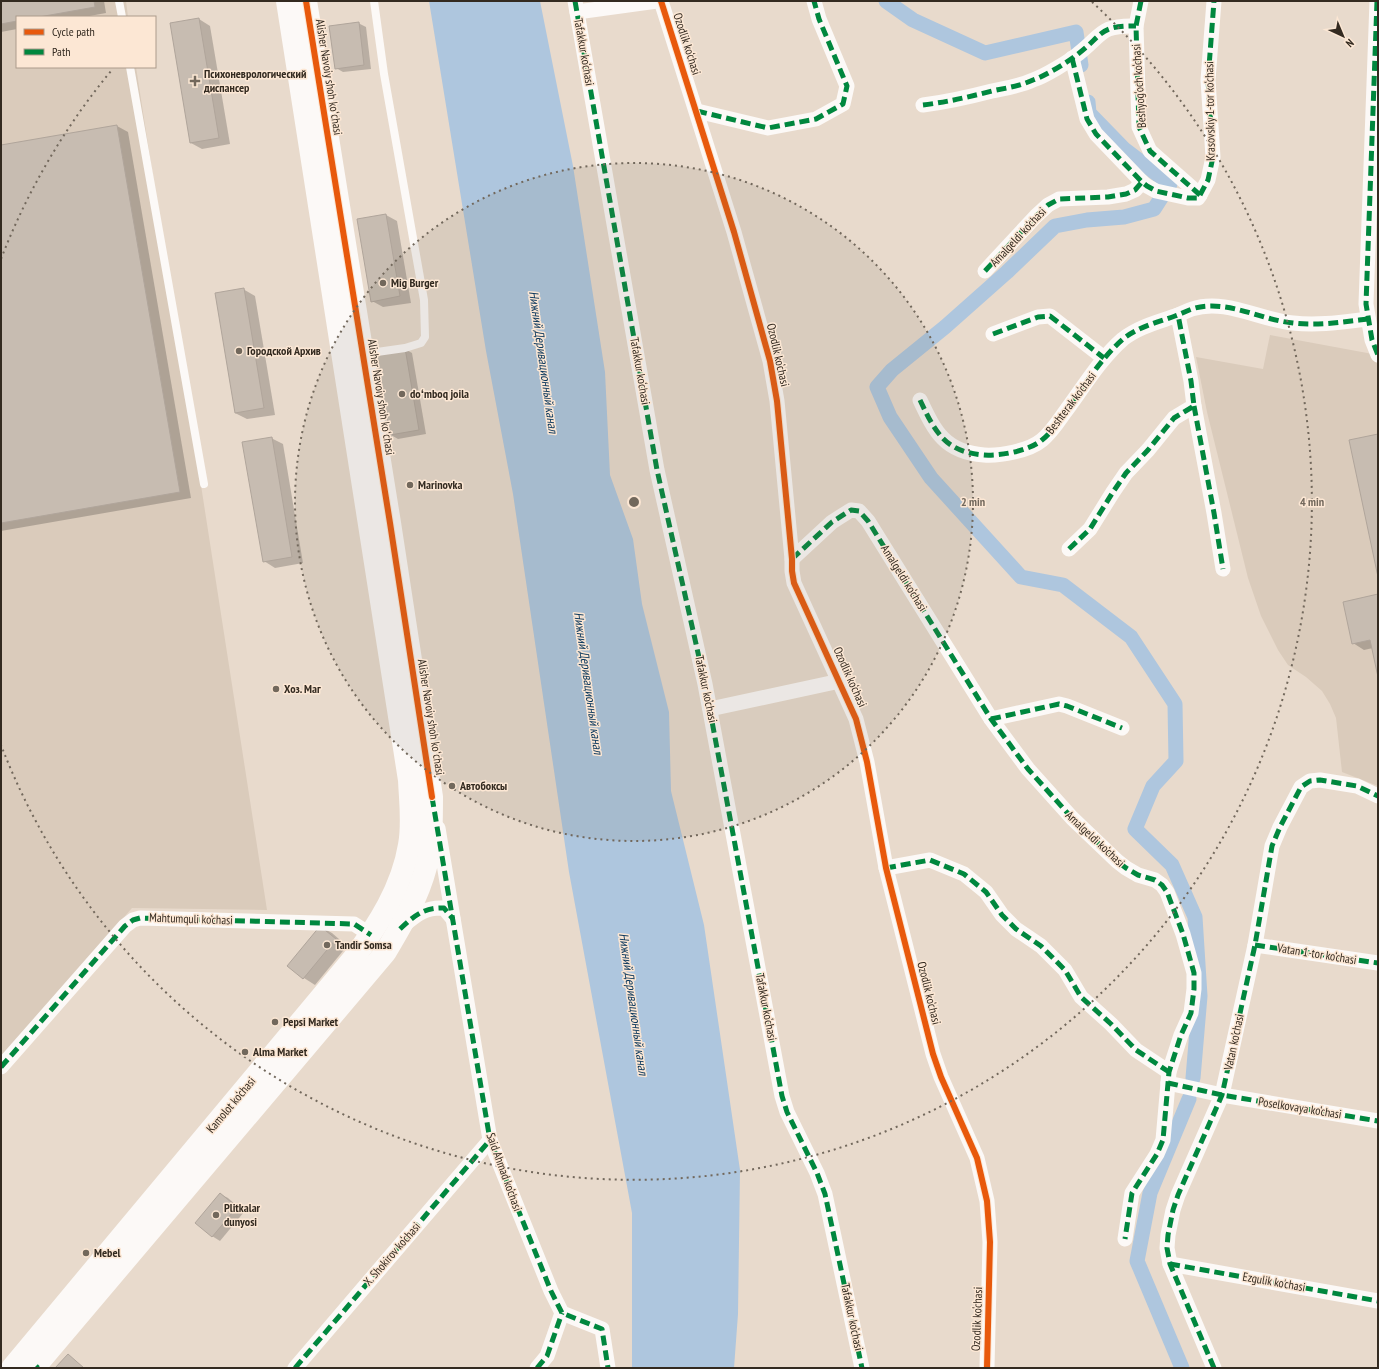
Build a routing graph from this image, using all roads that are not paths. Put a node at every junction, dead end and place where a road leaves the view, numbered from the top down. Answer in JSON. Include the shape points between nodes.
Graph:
{"nodes":[{"id":1,"x":119,"y":1,"type":"edge"},
{"id":2,"x":287,"y":1,"type":"edge"},
{"id":3,"x":306,"y":1,"type":"edge"},
{"id":4,"x":374,"y":1,"type":"edge"},
{"id":5,"x":657,"y":1,"type":"edge"},
{"id":6,"x":661,"y":1,"type":"edge"},
{"id":7,"x":814,"y":1,"type":"edge"},
{"id":8,"x":1141,"y":1,"type":"edge"},
{"id":9,"x":1214,"y":1,"type":"edge"},
{"id":10,"x":1377,"y":1,"type":"edge"},
{"id":11,"x":576,"y":7,"type":"edge"},
{"id":12,"x":122,"y":16,"type":"edge"},
{"id":13,"x":1136,"y":26,"type":"junction"},
{"id":14,"x":1072,"y":58,"type":"junction"},
{"id":15,"x":130,"y":68,"type":"edge"},
{"id":16,"x":923,"y":105,"type":"dead end"},
{"id":17,"x":697,"y":111,"type":"junction"},
{"id":18,"x":1142,"y":182,"type":"junction"},
{"id":19,"x":1200,"y":195,"type":"junction"},
{"id":20,"x":986,"y":271,"type":"dead end"},
{"id":21,"x":342,"y":288,"type":"junction"},
{"id":22,"x":1178,"y":315,"type":"junction"},
{"id":23,"x":1368,"y":319,"type":"junction"},
{"id":24,"x":993,"y":334,"type":"dead end"},
{"id":25,"x":363,"y":354,"type":"junction"},
{"id":26,"x":1378,"y":355,"type":"edge"},
{"id":27,"x":1104,"y":358,"type":"junction"},
{"id":28,"x":920,"y":400,"type":"dead end"},
{"id":29,"x":1194,"y":406,"type":"junction"},
{"id":30,"x":204,"y":484,"type":"dead end"},
{"id":31,"x":1069,"y":549,"type":"dead end"},
{"id":32,"x":792,"y":559,"type":"junction"},
{"id":33,"x":1223,"y":570,"type":"dead end"},
{"id":34,"x":840,"y":681,"type":"junction"},
{"id":35,"x":710,"y":708,"type":"junction"},
{"id":36,"x":991,"y":719,"type":"junction"},
{"id":37,"x":1122,"y":728,"type":"dead end"},
{"id":38,"x":1378,"y":796,"type":"edge"},
{"id":39,"x":432,"y":797,"type":"junction"},
{"id":40,"x":411,"y":821,"type":"joint"},
{"id":41,"x":886,"y":868,"type":"junction"},
{"id":42,"x":453,"y":919,"type":"junction"},
{"id":43,"x":400,"y":929,"type":"junction"},
{"id":44,"x":371,"y":935,"type":"junction"},
{"id":45,"x":1255,"y":945,"type":"junction"},
{"id":46,"x":1378,"y":963,"type":"edge"},
{"id":47,"x":1,"y":1067,"type":"edge"},
{"id":48,"x":1168,"y":1077,"type":"junction"},
{"id":49,"x":1222,"y":1095,"type":"junction"},
{"id":50,"x":1378,"y":1121,"type":"edge"},
{"id":51,"x":490,"y":1140,"type":"junction"},
{"id":52,"x":1125,"y":1239,"type":"dead end"},
{"id":53,"x":129,"y":1241,"type":"junction"},
{"id":54,"x":1170,"y":1264,"type":"junction"},
{"id":55,"x":1378,"y":1300,"type":"edge"},
{"id":56,"x":562,"y":1313,"type":"junction"},
{"id":57,"x":36,"y":1367,"type":"edge"},
{"id":58,"x":12,"y":1368,"type":"edge"},
{"id":59,"x":295,"y":1368,"type":"edge"},
{"id":60,"x":537,"y":1368,"type":"edge"},
{"id":61,"x":608,"y":1368,"type":"edge"},
{"id":62,"x":862,"y":1368,"type":"edge"},
{"id":63,"x":987,"y":1368,"type":"edge"},
{"id":64,"x":1214,"y":1368,"type":"edge"}],
"edges":[{"from":1,"to":12,"type":"lane"},
{"from":2,"to":21,"type":"main road","name":"Alisher Navoiy shoh koʻchasi"},
{"from":3,"to":21,"type":"main road","name":"Alisher Navoiy shoh koʻchasi"},
{"from":4,"to":25,"type":"lane","via":[[384,74],[424,300],[425,337],[421,344]]},
{"from":5,"to":11,"type":"street"},
{"from":6,"to":17,"type":"street","name":"Ozodlik ko‘chasi"},
{"from":7,"to":17,"type":"street","via":[[847,86],[843,104],[816,119],[768,128]]},
{"from":8,"to":13,"type":"street","name":"Beshyog‘och ko‘chasi"},
{"from":9,"to":19,"type":"street","name":"Krasovskiy 1-tor ko‘chasi","via":[[1208,80],[1213,157],[1208,180]]},
{"from":10,"to":23,"type":"street","via":[[1366,304]]},
{"from":11,"to":35,"type":"street","name":"Tafakkur ko‘chasi","via":[[657,470]]},
{"from":13,"to":14,"type":"street","via":[[1120,26],[1105,31]]},
{"from":13,"to":19,"type":"street","name":"Beshyog‘och ko‘chasi","via":[[1139,127],[1150,151]]},
{"from":14,"to":16,"type":"street","via":[[1035,80],[1021,85]]},
{"from":14,"to":18,"type":"street","via":[[1090,125]]},
{"from":15,"to":30,"type":"lane"},
{"from":17,"to":32,"type":"street","name":"Ozodlik ko‘chasi","via":[[770,361],[777,401]]},
{"from":18,"to":19,"type":"street","via":[[1163,192],[1188,198],[1198,198]]},
{"from":18,"to":20,"type":"street","name":"Amalgeldi ko‘chasi","via":[[1135,190],[1126,194],[1059,199],[1053,202],[1036,216]]},
{"from":21,"to":25,"type":"main road","name":"Alisher Navoiy shoh koʻchasi"},
{"from":21,"to":40,"type":"main road","name":"Alisher Navoiy shoh koʻchasi","via":[[409,780]]},
{"from":22,"to":23,"type":"street","name":"Beshterak ko‘chasi","via":[[1205,306],[1220,306],[1292,323],[1322,325]]},
{"from":22,"to":27,"type":"street","name":"Beshterak ko‘chasi","via":[[1145,326],[1124,339]]},
{"from":22,"to":29,"type":"street"},
{"from":23,"to":26,"type":"street"},
{"from":24,"to":27,"type":"street","via":[[1038,317],[1050,316]]},
{"from":25,"to":39,"type":"main road","name":"Alisher Navoiy shoh koʻchasi"},
{"from":27,"to":28,"type":"street","name":"Beshterak ko‘chasi","via":[[1052,430],[1041,441],[1031,447],[1007,453],[969,454],[948,444],[933,427]]},
{"from":29,"to":31,"type":"street","via":[[1174,418],[1126,473],[1090,529]]},
{"from":29,"to":33,"type":"street"},
{"from":32,"to":34,"type":"street","name":"Ozodlik ko‘chasi","via":[[794,583]]},
{"from":32,"to":36,"type":"street","name":"Amalgeldi ko‘chasi","via":[[832,522],[851,510],[859,511],[868,520]]},
{"from":34,"to":35,"type":"street"},
{"from":34,"to":41,"type":"street","name":"Ozodlik ko‘chasi","via":[[856,719],[868,762]]},
{"from":35,"to":62,"type":"street","name":"Tafakkur ko‘chasi","via":[[782,1096],[787,1112],[818,1173],[825,1194]]},
{"from":36,"to":37,"type":"street","via":[[1058,704]]},
{"from":36,"to":48,"type":"street","name":"Amalgeldi ko‘chasi","via":[[1048,793],[1083,829],[1126,868],[1155,880],[1167,892],[1183,934],[1194,974],[1191,1013]]},
{"from":38,"to":45,"type":"street","name":"Vatan ko'chasi","via":[[1357,786],[1320,780],[1310,781],[1301,787],[1272,846]]},
{"from":39,"to":42,"type":"street","name":"Said Ahmad ko‘chasi"},
{"from":39,"to":43,"type":"main road","name":"Alisher Navoiy shoh koʻchasi","via":[[432,835],[426,867]]},
{"from":40,"to":44,"type":"main road","name":"Kamolot ko‘chasi","via":[[405,865],[394,893]]},
{"from":41,"to":48,"type":"street","via":[[930,860],[964,874],[986,892],[1002,915],[1016,929],[1041,946],[1065,970],[1081,997]]},
{"from":41,"to":63,"type":"street","name":"Ozodlik ko‘chasi","via":[[933,1054],[977,1158],[987,1201],[990,1242]]},
{"from":42,"to":43,"type":"street","via":[[444,908],[433,908],[416,915]]},
{"from":42,"to":51,"type":"street","name":"Said Ahmad ko‘chasi"},
{"from":43,"to":53,"type":"main road","name":"Alisher Navoiy shoh koʻchasi","via":[[380,958]]},
{"from":44,"to":47,"type":"street","name":"Mahtumquli ko‘chasi","via":[[354,924],[140,918],[133,920]]},
{"from":44,"to":53,"type":"main road","name":"Kamolot ko‘chasi"},
{"from":45,"to":46,"type":"street","name":"Vatan 1-tor ko‘chasi"},
{"from":45,"to":49,"type":"street","name":"Vatan ko'chasi"},
{"from":48,"to":49,"type":"street","name":"Poselkovaya ko‘chasi"},
{"from":48,"to":52,"type":"street","name":"Amalgeldi ko‘chasi","via":[[1163,1140],[1132,1193]]},
{"from":49,"to":50,"type":"street","name":"Poselkovaya ko‘chasi"},
{"from":49,"to":54,"type":"street","name":"Vatan ko'chasi","via":[[1178,1195],[1168,1234]]},
{"from":51,"to":56,"type":"street","name":"Said Ahmad ko‘chasi"},
{"from":51,"to":59,"type":"street","name":"X. Shokirov ko‘chasi"},
{"from":53,"to":57,"type":"main road"},
{"from":53,"to":58,"type":"main road","name":"Kamolot ko‘chasi"},
{"from":54,"to":55,"type":"street","name":"Ezgulik ko'chasi"},
{"from":54,"to":64,"type":"street","name":"Vatan ko'chasi"},
{"from":56,"to":60,"type":"street","via":[[547,1356]]},
{"from":56,"to":61,"type":"street","via":[[602,1329]]}]}
